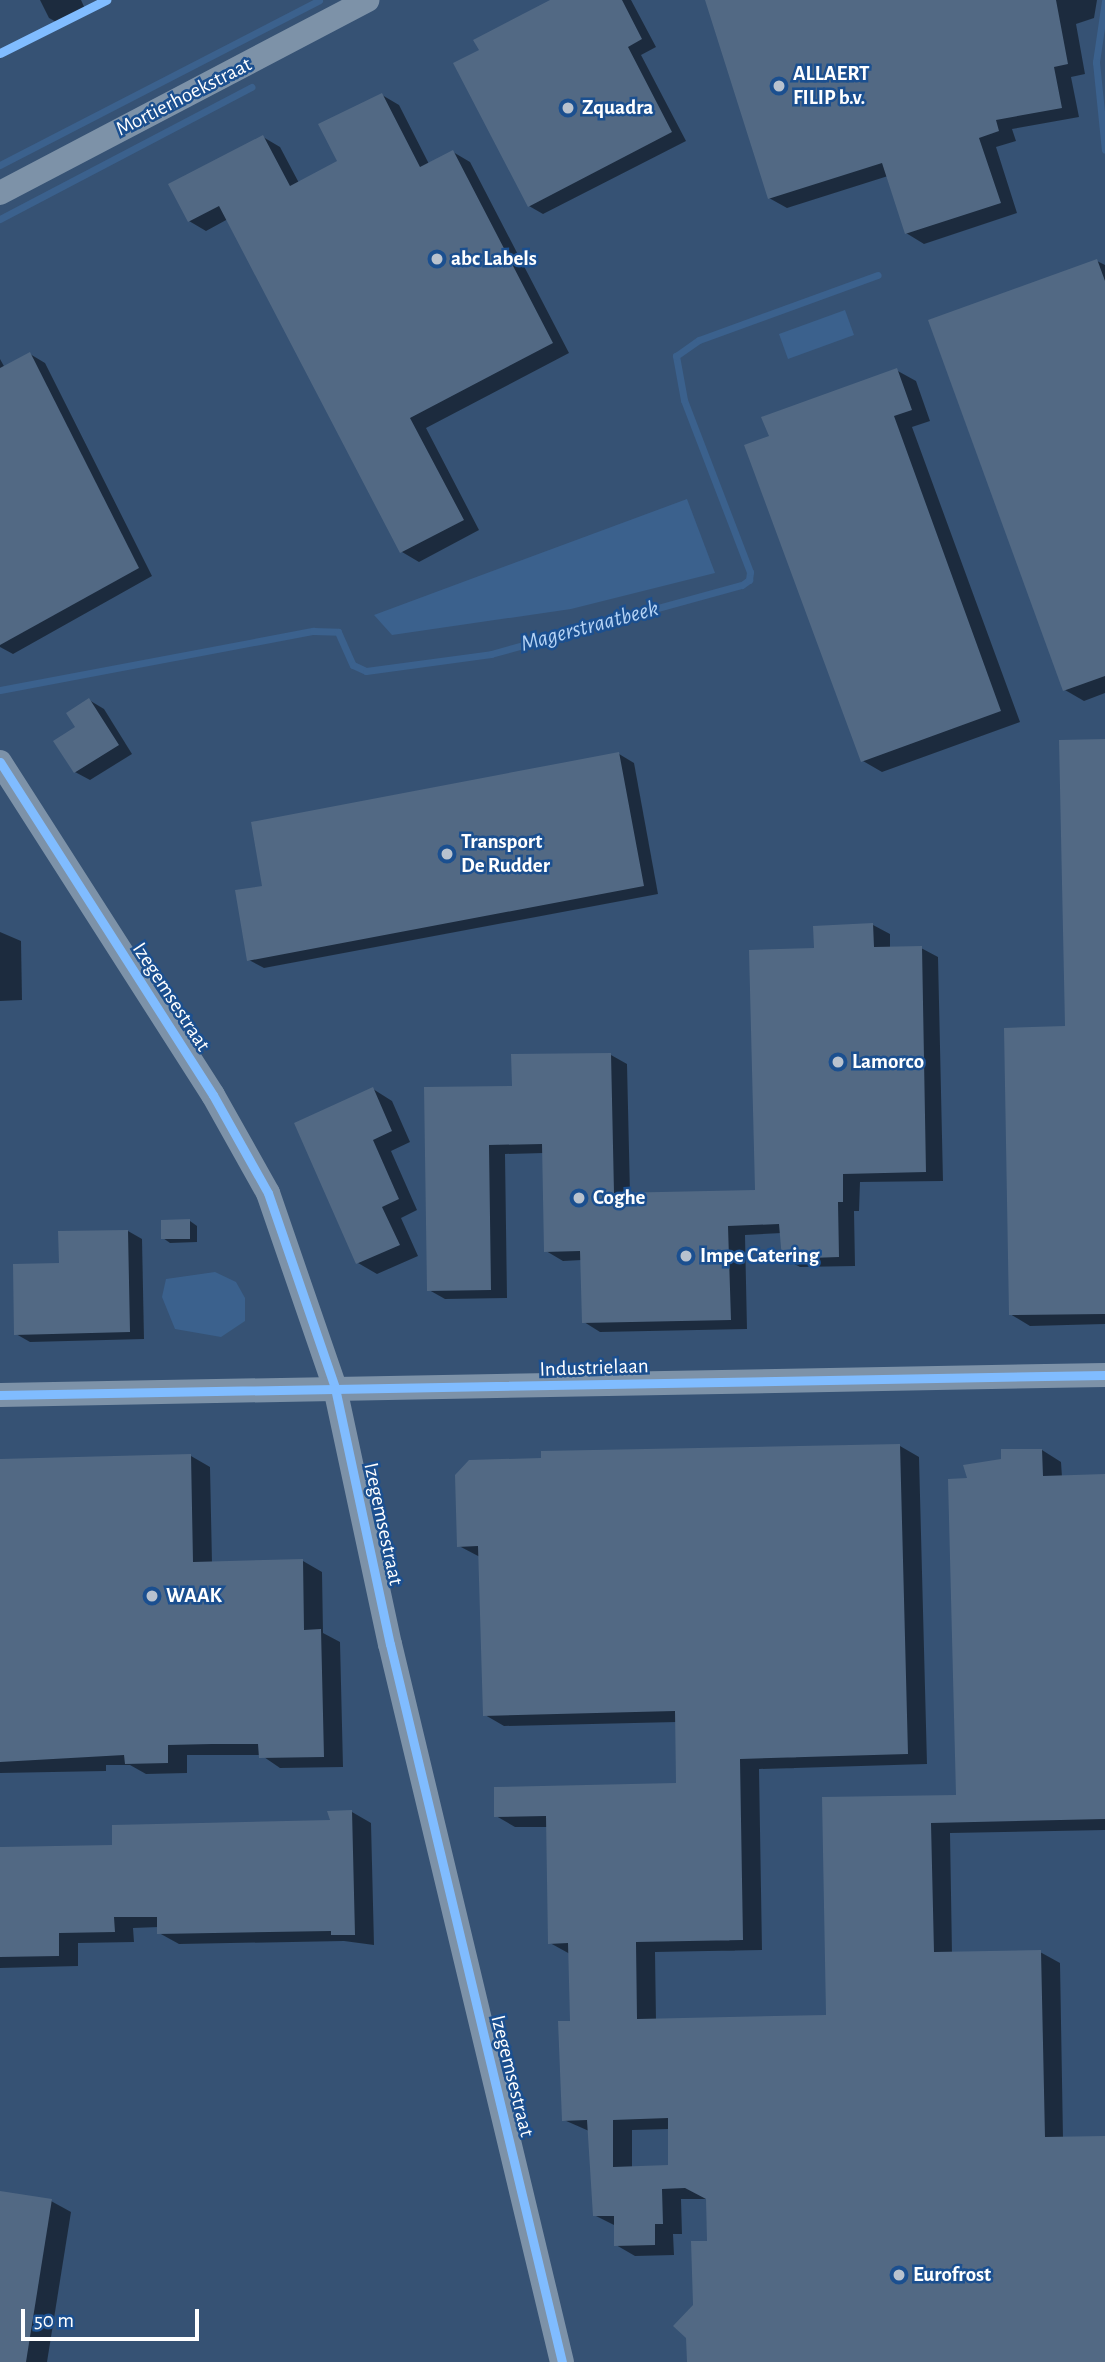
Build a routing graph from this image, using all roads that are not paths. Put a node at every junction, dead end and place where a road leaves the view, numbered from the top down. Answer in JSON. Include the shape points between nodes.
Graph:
{"nodes":[{"id":1,"x":367,"y":0,"type":"edge"},
{"id":2,"x":0,"y":193,"type":"edge"},
{"id":3,"x":0,"y":762,"type":"edge"},
{"id":4,"x":1105,"y":1375,"type":"edge"},
{"id":5,"x":335,"y":1388,"type":"junction"},
{"id":6,"x":0,"y":1395,"type":"edge"},
{"id":7,"x":562,"y":2362,"type":"edge"}],
"edges":[{"from":1,"to":2,"type":"street","name":"Mortierhoekstraat"},
{"from":3,"to":5,"type":"street","name":"Izegemsestraat","via":[[213,1096],[268,1193]]},
{"from":4,"to":5,"type":"street","name":"Industrielaan","via":[[463,1390]]},
{"from":5,"to":6,"type":"street","name":"Industrielaan"},
{"from":5,"to":7,"type":"street","name":"Izegemsestraat","via":[[390,1644]]}]}
